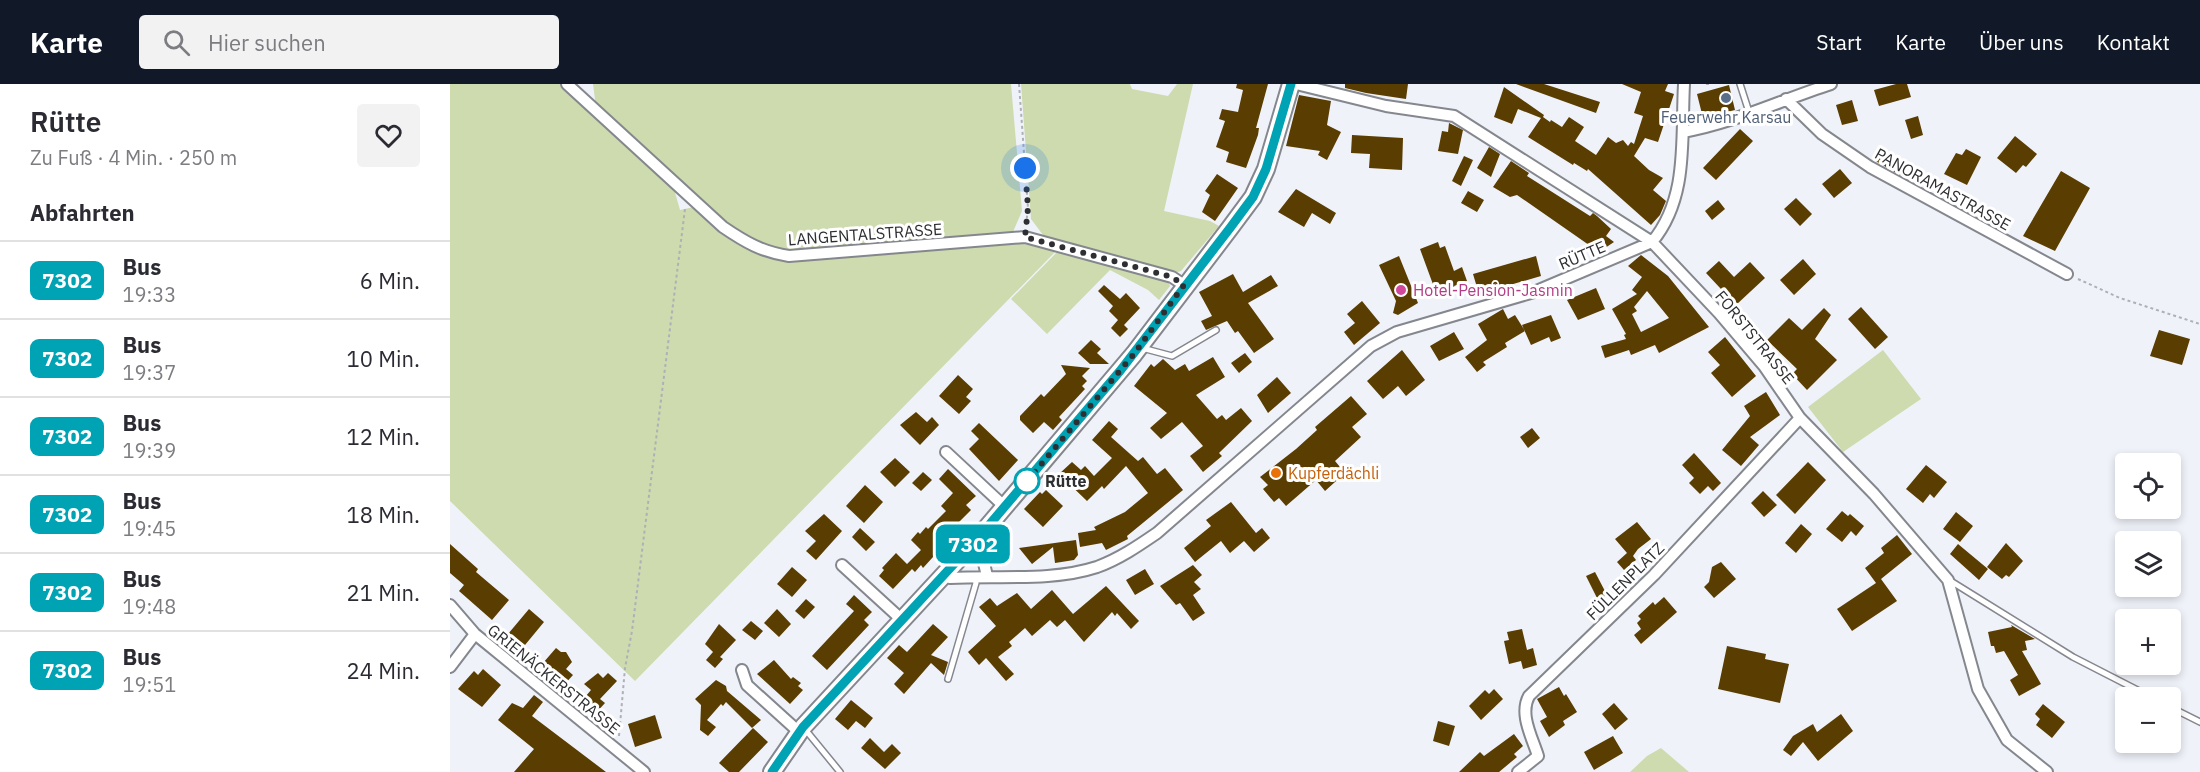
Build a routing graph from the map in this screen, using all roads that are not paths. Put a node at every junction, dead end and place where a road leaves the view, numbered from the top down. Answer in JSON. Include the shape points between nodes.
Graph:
{"nodes":[{"id":1,"x":567,"y":84,"type":"edge"},
{"id":2,"x":586,"y":84,"type":"edge"},
{"id":3,"x":1291,"y":84,"type":"edge"},
{"id":4,"x":1296,"y":84,"type":"edge"},
{"id":5,"x":1684,"y":84,"type":"edge"},
{"id":6,"x":1740,"y":84,"type":"edge"},
{"id":7,"x":1831,"y":84,"type":"edge"},
{"id":8,"x":578,"y":94,"type":"junction"},
{"id":9,"x":1786,"y":99,"type":"junction"},
{"id":10,"x":1749,"y":112,"type":"junction"},
{"id":11,"x":1683,"y":132,"type":"junction"},
{"id":12,"x":1652,"y":242,"type":"junction"},
{"id":13,"x":2067,"y":274,"type":"road end"},
{"id":14,"x":1184,"y":285,"type":"junction"},
{"id":15,"x":1216,"y":330,"type":"dead end"},
{"id":16,"x":1139,"y":347,"type":"junction"},
{"id":17,"x":1800,"y":418,"type":"junction"},
{"id":18,"x":946,"y":452,"type":"dead end"},
{"id":19,"x":1005,"y":507,"type":"junction"},
{"id":20,"x":978,"y":538,"type":"junction"},
{"id":21,"x":842,"y":565,"type":"dead end"},
{"id":22,"x":944,"y":575,"type":"junction"},
{"id":23,"x":987,"y":576,"type":"junction"},
{"id":24,"x":975,"y":577,"type":"junction"},
{"id":25,"x":1948,"y":580,"type":"junction"},
{"id":26,"x":450,"y":605,"type":"edge"},
{"id":27,"x":901,"y":619,"type":"junction"},
{"id":28,"x":475,"y":634,"type":"junction"},
{"id":29,"x":450,"y":667,"type":"edge"},
{"id":30,"x":742,"y":670,"type":"dead end"},
{"id":31,"x":948,"y":680,"type":"dead end"},
{"id":32,"x":2132,"y":687,"type":"edge"},
{"id":33,"x":2181,"y":712,"type":"edge"},
{"id":34,"x":2200,"y":722,"type":"edge"},
{"id":35,"x":801,"y":729,"type":"junction"},
{"id":36,"x":644,"y":772,"type":"edge"},
{"id":37,"x":772,"y":772,"type":"edge"},
{"id":38,"x":840,"y":772,"type":"edge"},
{"id":39,"x":1518,"y":772,"type":"edge"},
{"id":40,"x":2047,"y":772,"type":"edge"}],
"edges":[{"from":1,"to":8,"type":"street","name":"LANGENTALSTRASSE"},
{"from":2,"to":8,"type":"street"},
{"from":3,"to":14,"type":"street","via":[[1278,137],[1253,197]]},
{"from":4,"to":12,"type":"street","name":"FORSTSTRASSE","via":[[1386,106],[1454,116]]},
{"from":5,"to":11,"type":"street"},
{"from":6,"to":10,"type":"lane"},
{"from":7,"to":9,"type":"street"},
{"from":8,"to":14,"type":"street","name":"LANGENTALSTRASSE","via":[[723,227],[766,252],[789,256],[1025,237],[1172,277]]},
{"from":9,"to":10,"type":"street"},
{"from":9,"to":13,"type":"street","name":"PANORAMASTRASSE","via":[[1822,134],[1870,167]]},
{"from":10,"to":11,"type":"street","via":[[1719,126]]},
{"from":11,"to":12,"type":"street","via":[[1674,207]]},
{"from":12,"to":17,"type":"street","name":"FORSTSTRASSE","via":[[1764,366]]},
{"from":12,"to":23,"type":"street","name":"RÜTTE","via":[[1534,292],[1397,332],[1371,345],[1158,533],[1118,559],[1078,572],[1049,576]]},
{"from":14,"to":16,"type":"street"},
{"from":15,"to":16,"type":"lane","via":[[1172,356]]},
{"from":16,"to":19,"type":"street"},
{"from":17,"to":25,"type":"street","name":"FORSTSTRASSE","via":[[1874,494]]},
{"from":17,"to":39,"type":"street","name":"FÜLLENPLATZ","via":[[1654,575],[1529,696],[1525,714],[1538,756]]},
{"from":18,"to":19,"type":"street"},
{"from":19,"to":20,"type":"street"},
{"from":20,"to":22,"type":"street"},
{"from":20,"to":23,"type":"street"},
{"from":21,"to":27,"type":"street"},
{"from":22,"to":24,"type":"street","name":"RÜTTE"},
{"from":22,"to":27,"type":"street"},
{"from":23,"to":24,"type":"street","name":"RÜTTE"},
{"from":24,"to":31,"type":"lane"},
{"from":25,"to":32,"type":"lane","via":[[2073,657]]},
{"from":25,"to":40,"type":"street","name":"FORSTSTRASSE","via":[[1978,689],[2007,740]]},
{"from":26,"to":28,"type":"street","name":"GRIENÄCKERSTRASSE"},
{"from":27,"to":35,"type":"street"},
{"from":28,"to":29,"type":"street"},
{"from":28,"to":36,"type":"street","name":"GRIENÄCKERSTRASSE"},
{"from":30,"to":35,"type":"street","via":[[747,685]]},
{"from":33,"to":34,"type":"lane"},
{"from":35,"to":37,"type":"street"},
{"from":35,"to":38,"type":"lane"}]}
